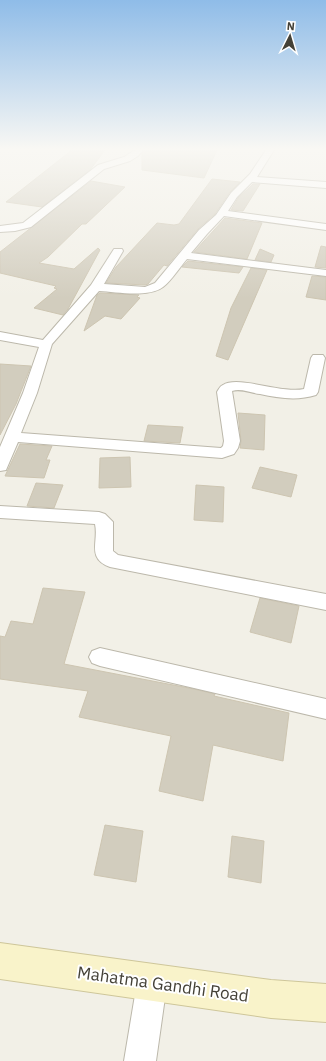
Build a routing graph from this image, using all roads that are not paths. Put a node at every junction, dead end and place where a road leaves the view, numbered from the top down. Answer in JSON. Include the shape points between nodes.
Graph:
{"nodes":[{"id":1,"x":60,"y":200,"type":"edge"},
{"id":2,"x":231,"y":200,"type":"edge"},
{"id":3,"x":222,"y":213,"type":"junction"},
{"id":4,"x":326,"y":227,"type":"edge"},
{"id":5,"x":0,"y":229,"type":"edge"},
{"id":6,"x":118,"y":251,"type":"dead end"},
{"id":7,"x":183,"y":255,"type":"junction"},
{"id":8,"x":326,"y":273,"type":"edge"},
{"id":9,"x":96,"y":287,"type":"junction"},
{"id":10,"x":0,"y":336,"type":"edge"},
{"id":11,"x":46,"y":344,"type":"junction"},
{"id":12,"x":318,"y":358,"type":"dead end"},
{"id":13,"x":13,"y":437,"type":"junction"},
{"id":14,"x":0,"y":466,"type":"edge"},
{"id":15,"x":0,"y":512,"type":"edge"},
{"id":16,"x":326,"y":602,"type":"edge"},
{"id":17,"x":100,"y":657,"type":"dead end"},
{"id":18,"x":326,"y":709,"type":"edge"},
{"id":19,"x":0,"y":961,"type":"edge"},
{"id":20,"x":152,"y":982,"type":"junction"},
{"id":21,"x":326,"y":1003,"type":"edge"},
{"id":22,"x":140,"y":1061,"type":"edge"}],
"edges":[{"from":1,"to":5,"type":"street","via":[[27,225]]},
{"from":2,"to":3,"type":"street"},
{"from":3,"to":4,"type":"street"},
{"from":3,"to":7,"type":"street"},
{"from":6,"to":9,"type":"street"},
{"from":7,"to":8,"type":"street"},
{"from":7,"to":9,"type":"street","via":[[159,284],[151,289]]},
{"from":9,"to":11,"type":"street"},
{"from":10,"to":11,"type":"street"},
{"from":11,"to":13,"type":"street"},
{"from":12,"to":13,"type":"street","via":[[313,387],[311,392],[305,395],[240,386],[226,388],[224,392],[232,441],[232,447],[228,451]]},
{"from":13,"to":14,"type":"street"},
{"from":15,"to":16,"type":"street","via":[[99,518],[105,527],[104,551],[107,558],[117,562]]},
{"from":17,"to":18,"type":"street"},
{"from":19,"to":20,"type":"main road","name":"Mahatma Gandhi Road"},
{"from":20,"to":21,"type":"main road","name":"Mahatma Gandhi Road","via":[[271,999]]},
{"from":20,"to":22,"type":"street"}]}
